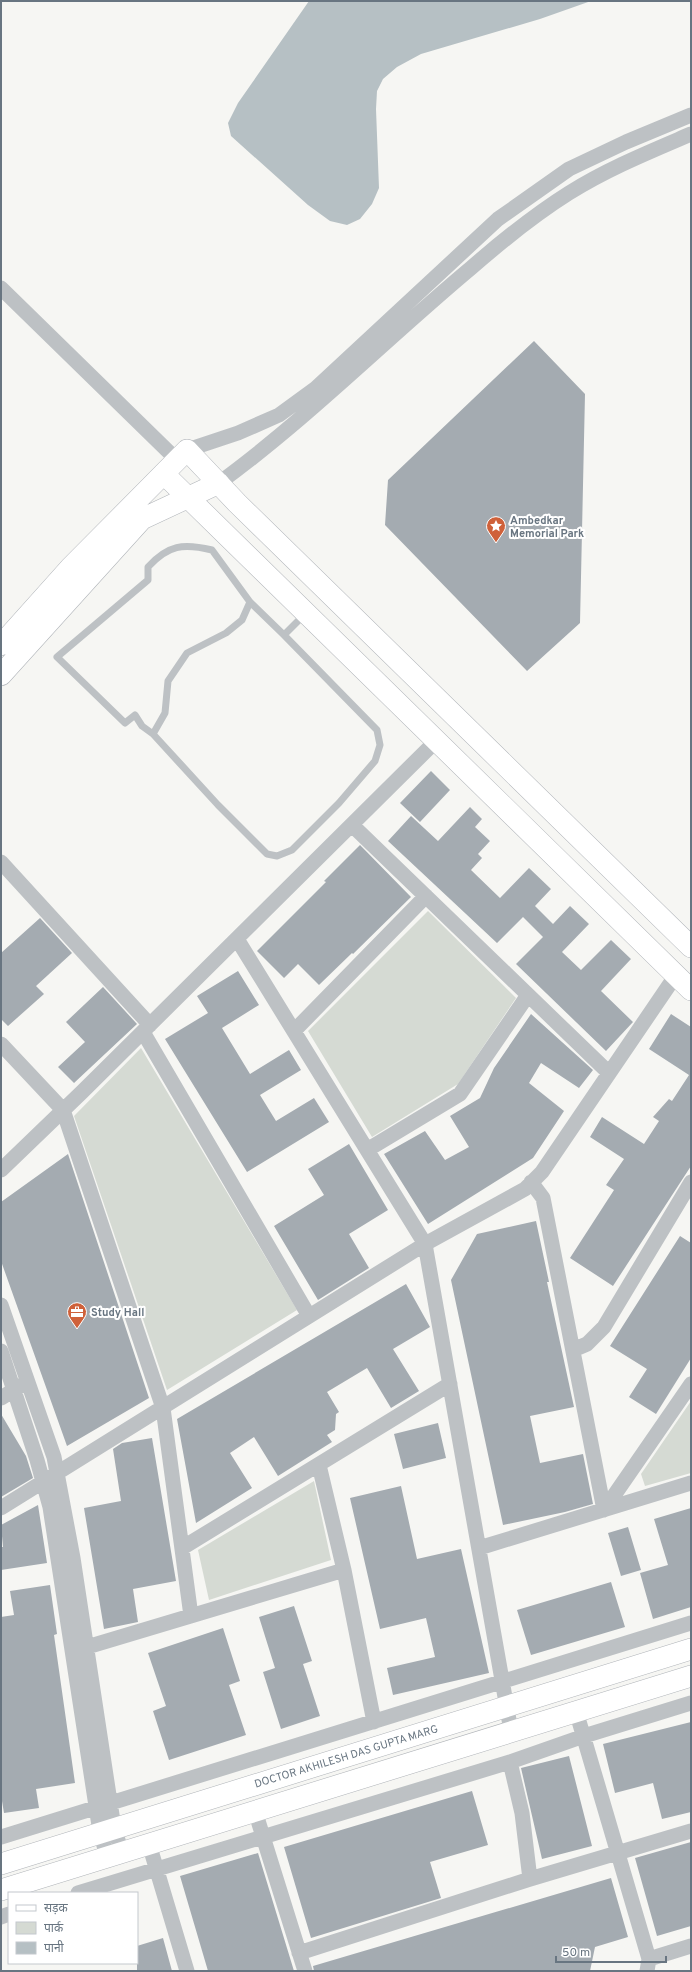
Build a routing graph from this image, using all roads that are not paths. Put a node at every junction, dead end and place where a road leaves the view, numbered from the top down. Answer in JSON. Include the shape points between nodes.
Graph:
{"nodes":[{"id":1,"x":691,"y":115,"type":"edge"},
{"id":2,"x":691,"y":134,"type":"edge"},
{"id":3,"x":1,"y":288,"type":"edge"},
{"id":4,"x":176,"y":461,"type":"junction"},
{"id":5,"x":219,"y":483,"type":"junction"},
{"id":6,"x":189,"y":497,"type":"junction"},
{"id":7,"x":250,"y":602,"type":"junction"},
{"id":8,"x":308,"y":612,"type":"junction"},
{"id":9,"x":284,"y":635,"type":"junction"},
{"id":10,"x":1,"y":645,"type":"edge"},
{"id":11,"x":1,"y":675,"type":"edge"},
{"id":12,"x":153,"y":734,"type":"junction"},
{"id":13,"x":437,"y":740,"type":"junction"},
{"id":14,"x":352,"y":825,"type":"junction"},
{"id":15,"x":1,"y":862,"type":"edge"},
{"id":16,"x":426,"y":896,"type":"junction"},
{"id":17,"x":237,"y":939,"type":"junction"},
{"id":18,"x":691,"y":946,"type":"edge"},
{"id":19,"x":676,"y":975,"type":"junction"},
{"id":20,"x":691,"y":990,"type":"edge"},
{"id":21,"x":528,"y":995,"type":"junction"},
{"id":22,"x":146,"y":1028,"type":"junction"},
{"id":23,"x":294,"y":1031,"type":"junction"},
{"id":24,"x":1,"y":1044,"type":"edge"},
{"id":25,"x":609,"y":1073,"type":"junction"},
{"id":26,"x":63,"y":1110,"type":"junction"},
{"id":27,"x":367,"y":1150,"type":"junction"},
{"id":28,"x":1,"y":1170,"type":"edge"},
{"id":29,"x":531,"y":1182,"type":"junction"},
{"id":30,"x":690,"y":1184,"type":"edge"},
{"id":31,"x":425,"y":1244,"type":"junction"},
{"id":32,"x":1,"y":1306,"type":"edge"},
{"id":33,"x":310,"y":1316,"type":"junction"},
{"id":34,"x":573,"y":1350,"type":"junction"},
{"id":35,"x":1,"y":1351,"type":"edge"},
{"id":36,"x":28,"y":1382,"type":"junction"},
{"id":37,"x":450,"y":1384,"type":"junction"},
{"id":38,"x":691,"y":1384,"type":"edge"},
{"id":39,"x":14,"y":1390,"type":"junction"},
{"id":40,"x":1,"y":1398,"type":"edge"},
{"id":41,"x":163,"y":1408,"type":"junction"},
{"id":42,"x":319,"y":1464,"type":"junction"},
{"id":43,"x":58,"y":1474,"type":"junction"},
{"id":44,"x":43,"y":1482,"type":"junction"},
{"id":45,"x":691,"y":1483,"type":"edge"},
{"id":46,"x":1,"y":1508,"type":"edge"},
{"id":47,"x":604,"y":1510,"type":"junction"},
{"id":48,"x":182,"y":1548,"type":"junction"},
{"id":49,"x":479,"y":1548,"type":"junction"},
{"id":50,"x":344,"y":1570,"type":"junction"},
{"id":51,"x":191,"y":1616,"type":"junction"},
{"id":52,"x":691,"y":1623,"type":"edge"},
{"id":53,"x":87,"y":1647,"type":"junction"},
{"id":54,"x":691,"y":1649,"type":"edge"},
{"id":55,"x":72,"y":1652,"type":"junction"},
{"id":56,"x":691,"y":1676,"type":"edge"},
{"id":57,"x":503,"y":1682,"type":"junction"},
{"id":58,"x":691,"y":1703,"type":"edge"},
{"id":59,"x":507,"y":1706,"type":"junction"},
{"id":60,"x":576,"y":1711,"type":"junction"},
{"id":61,"x":374,"y":1722,"type":"junction"},
{"id":62,"x":511,"y":1732,"type":"junction"},
{"id":63,"x":584,"y":1736,"type":"junction"},
{"id":64,"x":510,"y":1762,"type":"junction"},
{"id":65,"x":104,"y":1806,"type":"junction"},
{"id":66,"x":255,"y":1811,"type":"junction"},
{"id":67,"x":107,"y":1830,"type":"junction"},
{"id":68,"x":691,"y":1831,"type":"edge"},
{"id":69,"x":263,"y":1836,"type":"junction"},
{"id":70,"x":1,"y":1837,"type":"edge"},
{"id":71,"x":149,"y":1844,"type":"junction"},
{"id":72,"x":618,"y":1852,"type":"junction"},
{"id":73,"x":114,"y":1854,"type":"junction"},
{"id":74,"x":1,"y":1864,"type":"edge"},
{"id":75,"x":156,"y":1869,"type":"junction"},
{"id":76,"x":530,"y":1879,"type":"junction"},
{"id":77,"x":1,"y":1890,"type":"edge"},
{"id":78,"x":81,"y":1892,"type":"edge"},
{"id":79,"x":691,"y":1946,"type":"edge"},
{"id":80,"x":299,"y":1953,"type":"junction"},
{"id":81,"x":648,"y":1965,"type":"edge"},
{"id":82,"x":187,"y":1971,"type":"edge"},
{"id":83,"x":305,"y":1971,"type":"edge"}],
"edges":[{"from":1,"to":4,"type":"street","via":[[569,169],[498,219],[316,388],[279,415]]},
{"from":2,"to":5,"type":"street","via":[[616,166],[569,193],[520,227],[444,290],[286,431]]},
{"from":3,"to":4,"type":"street"},
{"from":4,"to":5,"type":"street"},
{"from":4,"to":6,"type":"street"},
{"from":4,"to":10,"type":"street","via":[[70,568]]},
{"from":5,"to":6,"type":"street"},
{"from":5,"to":18,"type":"street"},
{"from":6,"to":8,"type":"street"},
{"from":6,"to":11,"type":"street","via":[[142,519]]},
{"from":7,"to":9,"type":"lane"},
{"from":7,"to":12,"type":"lane","via":[[242,620],[226,633],[187,654],[168,681],[165,712]]},
{"from":7,"to":12,"type":"lane","via":[[212,550],[197,546],[173,547],[159,555],[148,567],[148,580],[57,657],[125,723],[135,715],[142,726]]},
{"from":8,"to":9,"type":"lane"},
{"from":8,"to":13,"type":"street"},
{"from":9,"to":12,"type":"lane","via":[[377,730],[380,745],[376,760],[339,803],[292,850],[277,856],[267,854]]},
{"from":13,"to":14,"type":"street"},
{"from":13,"to":19,"type":"street"},
{"from":14,"to":16,"type":"street"},
{"from":14,"to":17,"type":"street"},
{"from":15,"to":22,"type":"street"},
{"from":16,"to":21,"type":"street"},
{"from":16,"to":23,"type":"street"},
{"from":17,"to":22,"type":"street"},
{"from":17,"to":23,"type":"street"},
{"from":19,"to":20,"type":"street"},
{"from":19,"to":25,"type":"street"},
{"from":21,"to":25,"type":"street"},
{"from":21,"to":27,"type":"street","via":[[460,1094]]},
{"from":22,"to":26,"type":"street"},
{"from":22,"to":33,"type":"street"},
{"from":23,"to":27,"type":"street"},
{"from":24,"to":26,"type":"street"},
{"from":25,"to":29,"type":"street","via":[[542,1172]]},
{"from":26,"to":28,"type":"street"},
{"from":26,"to":41,"type":"street"},
{"from":27,"to":31,"type":"street"},
{"from":29,"to":31,"type":"street","via":[[525,1189]]},
{"from":29,"to":34,"type":"street","via":[[543,1198]]},
{"from":30,"to":34,"type":"street","via":[[604,1326],[587,1344]]},
{"from":31,"to":33,"type":"street"},
{"from":31,"to":37,"type":"street"},
{"from":32,"to":36,"type":"street"},
{"from":33,"to":41,"type":"street"},
{"from":34,"to":47,"type":"street"},
{"from":35,"to":39,"type":"street"},
{"from":36,"to":39,"type":"street"},
{"from":36,"to":43,"type":"street"},
{"from":37,"to":42,"type":"street"},
{"from":37,"to":49,"type":"street"},
{"from":38,"to":47,"type":"street"},
{"from":39,"to":40,"type":"street"},
{"from":39,"to":44,"type":"street"},
{"from":41,"to":43,"type":"street"},
{"from":41,"to":48,"type":"street"},
{"from":42,"to":48,"type":"street"},
{"from":42,"to":50,"type":"street"},
{"from":43,"to":44,"type":"street"},
{"from":43,"to":53,"type":"street"},
{"from":44,"to":46,"type":"street"},
{"from":44,"to":55,"type":"street","via":[[50,1507]]},
{"from":45,"to":47,"type":"street"},
{"from":47,"to":49,"type":"street"},
{"from":48,"to":51,"type":"street"},
{"from":49,"to":57,"type":"street"},
{"from":50,"to":51,"type":"street"},
{"from":50,"to":61,"type":"street"},
{"from":51,"to":53,"type":"street"},
{"from":52,"to":57,"type":"street"},
{"from":53,"to":55,"type":"street"},
{"from":53,"to":65,"type":"street"},
{"from":54,"to":59,"type":"street","name":"DOCTOR AKHILESH DAS GUPTA MARG"},
{"from":55,"to":65,"type":"street"},
{"from":56,"to":60,"type":"street"},
{"from":57,"to":59,"type":"street"},
{"from":57,"to":61,"type":"street"},
{"from":58,"to":63,"type":"street"},
{"from":59,"to":62,"type":"street"},
{"from":59,"to":67,"type":"street","name":"DOCTOR AKHILESH DAS GUPTA MARG"},
{"from":60,"to":62,"type":"street"},
{"from":60,"to":63,"type":"street"},
{"from":61,"to":65,"type":"street"},
{"from":62,"to":66,"type":"street"},
{"from":63,"to":64,"type":"street"},
{"from":63,"to":72,"type":"street"},
{"from":64,"to":69,"type":"street"},
{"from":64,"to":76,"type":"street","via":[[522,1813]]},
{"from":65,"to":67,"type":"street"},
{"from":65,"to":70,"type":"street"},
{"from":66,"to":69,"type":"street"},
{"from":66,"to":71,"type":"street"},
{"from":67,"to":73,"type":"street"},
{"from":67,"to":74,"type":"street","name":"DOCTOR AKHILESH DAS GUPTA MARG"},
{"from":68,"to":72,"type":"street"},
{"from":69,"to":75,"type":"street"},
{"from":69,"to":80,"type":"street"},
{"from":71,"to":73,"type":"street"},
{"from":71,"to":75,"type":"street"},
{"from":72,"to":76,"type":"street"},
{"from":72,"to":81,"type":"street"},
{"from":73,"to":77,"type":"street"},
{"from":75,"to":78,"type":"street"},
{"from":75,"to":82,"type":"street"},
{"from":76,"to":80,"type":"street"},
{"from":79,"to":81,"type":"street"},
{"from":80,"to":83,"type":"street"}]}
